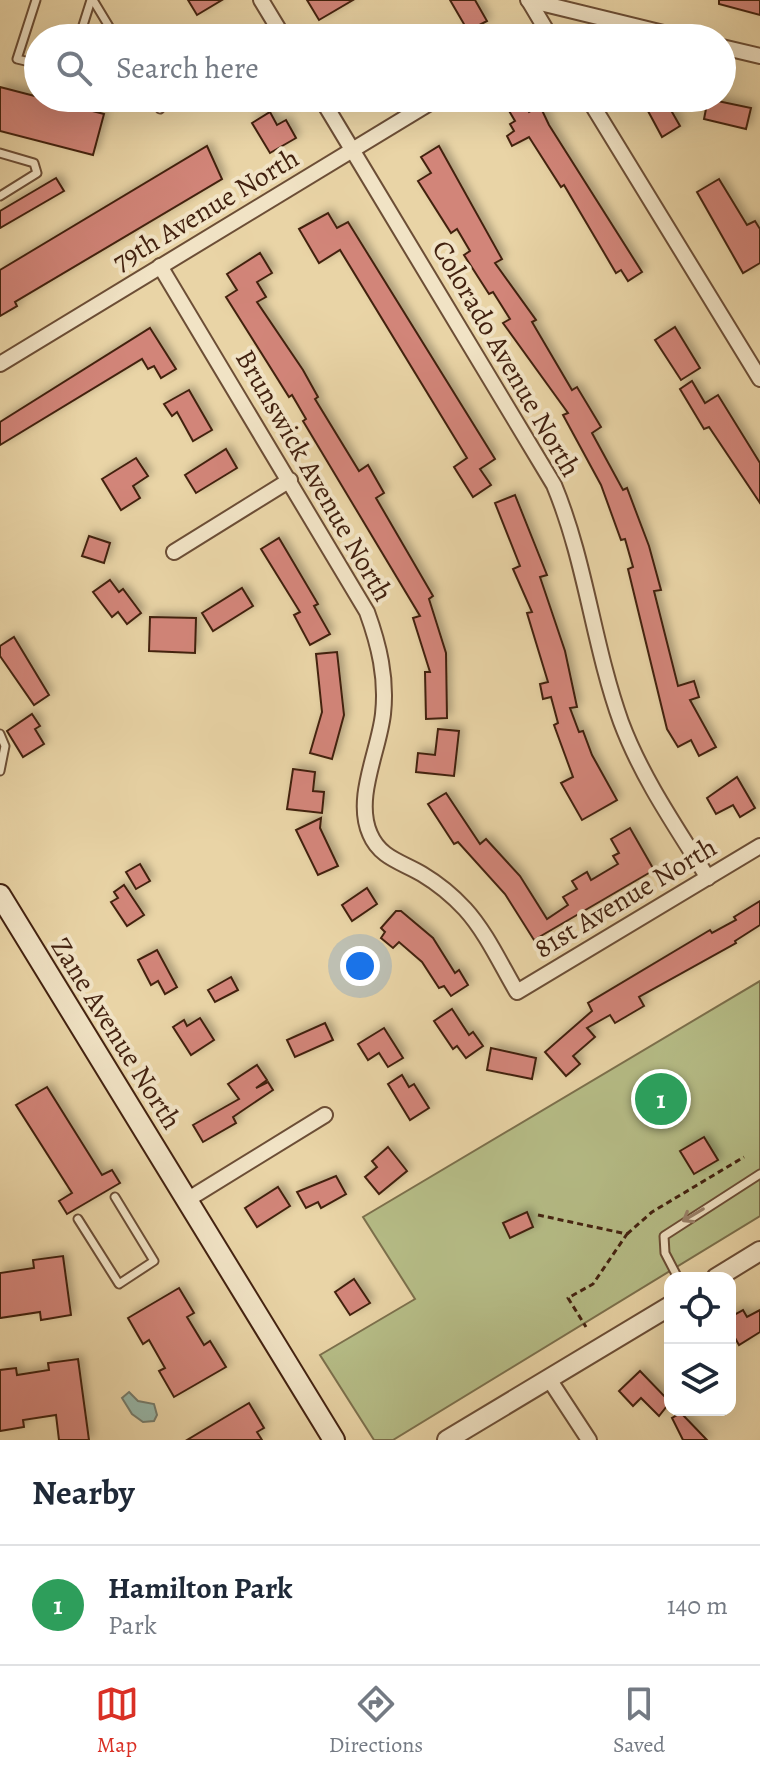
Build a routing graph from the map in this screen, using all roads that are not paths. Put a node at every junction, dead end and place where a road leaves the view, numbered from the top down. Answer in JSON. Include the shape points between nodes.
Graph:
{"nodes":[{"id":1,"x":36,"y":0,"type":"edge"},
{"id":2,"x":92,"y":0,"type":"edge"},
{"id":3,"x":261,"y":0,"type":"edge"},
{"id":4,"x":528,"y":0,"type":"edge"},
{"id":5,"x":28,"y":24,"type":"edge"},
{"id":6,"x":84,"y":24,"type":"edge"},
{"id":7,"x":107,"y":24,"type":"edge"},
{"id":8,"x":276,"y":24,"type":"edge"},
{"id":9,"x":539,"y":24,"type":"edge"},
{"id":10,"x":627,"y":24,"type":"edge"},
{"id":11,"x":24,"y":37,"type":"edge"},
{"id":12,"x":736,"y":50,"type":"edge"},
{"id":13,"x":760,"y":56,"type":"edge"},
{"id":14,"x":24,"y":61,"type":"edge"},
{"id":15,"x":329,"y":112,"type":"edge"},
{"id":16,"x":415,"y":112,"type":"edge"},
{"id":17,"x":597,"y":112,"type":"edge"},
{"id":18,"x":352,"y":150,"type":"junction"},
{"id":19,"x":0,"y":153,"type":"edge"},
{"id":20,"x":0,"y":196,"type":"edge"},
{"id":21,"x":160,"y":266,"type":"junction"},
{"id":22,"x":0,"y":364,"type":"edge"},
{"id":23,"x":760,"y":379,"type":"edge"},
{"id":24,"x":290,"y":480,"type":"junction"},
{"id":25,"x":174,"y":552,"type":"dead end"},
{"id":26,"x":0,"y":734,"type":"edge"},
{"id":27,"x":0,"y":771,"type":"edge"},
{"id":28,"x":760,"y":846,"type":"edge"},
{"id":29,"x":708,"y":878,"type":"junction"},
{"id":30,"x":1,"y":899,"type":"edge"},
{"id":31,"x":517,"y":992,"type":"joint"},
{"id":32,"x":325,"y":1115,"type":"dead end"},
{"id":33,"x":760,"y":1174,"type":"edge"},
{"id":34,"x":115,"y":1197,"type":"dead end"},
{"id":35,"x":187,"y":1200,"type":"junction"},
{"id":36,"x":78,"y":1219,"type":"dead end"},
{"id":37,"x":760,"y":1251,"type":"edge"},
{"id":38,"x":675,"y":1272,"type":"edge"},
{"id":39,"x":726,"y":1272,"type":"edge"},
{"id":40,"x":664,"y":1310,"type":"edge"},
{"id":41,"x":549,"y":1379,"type":"junction"},
{"id":42,"x":334,"y":1440,"type":"edge"},
{"id":43,"x":447,"y":1440,"type":"edge"},
{"id":44,"x":589,"y":1440,"type":"edge"}],
"edges":[{"from":1,"to":5,"type":"lane"},
{"from":2,"to":6,"type":"lane"},
{"from":2,"to":7,"type":"lane"},
{"from":3,"to":8,"type":"street"},
{"from":4,"to":9,"type":"street"},
{"from":4,"to":10,"type":"street"},
{"from":11,"to":14,"type":"lane","via":[[17,59]]},
{"from":12,"to":13,"type":"street"},
{"from":15,"to":18,"type":"street","name":"Colorado Avenue North"},
{"from":16,"to":18,"type":"street","name":"79th Avenue North"},
{"from":17,"to":23,"type":"street"},
{"from":18,"to":21,"type":"street","name":"79th Avenue North"},
{"from":18,"to":29,"type":"street","name":"Colorado Avenue North","via":[[554,485],[572,528],[609,681],[630,743]]},
{"from":19,"to":20,"type":"lane","via":[[34,163],[37,173]]},
{"from":21,"to":22,"type":"street","name":"79th Avenue North"},
{"from":21,"to":24,"type":"street","name":"Brunswick Avenue North"},
{"from":24,"to":25,"type":"street"},
{"from":24,"to":31,"type":"street","name":"Brunswick Avenue North","via":[[352,581],[379,643],[384,711],[365,800],[370,836],[388,857],[422,874],[467,911]]},
{"from":26,"to":27,"type":"lane","via":[[5,746]]},
{"from":28,"to":29,"type":"street","name":"81st Avenue North"},
{"from":29,"to":31,"type":"street","name":"81st Avenue North"},
{"from":30,"to":35,"type":"main road","name":"Zane Avenue North"},
{"from":32,"to":35,"type":"street"},
{"from":33,"to":38,"type":"lane","one_way":true,"via":[[664,1236]]},
{"from":34,"to":36,"type":"lane","via":[[154,1261],[119,1284]]},
{"from":35,"to":42,"type":"main road","name":"Zane Avenue North"},
{"from":37,"to":39,"type":"street"},
{"from":40,"to":41,"type":"street"},
{"from":41,"to":43,"type":"street"},
{"from":41,"to":44,"type":"street"}]}
